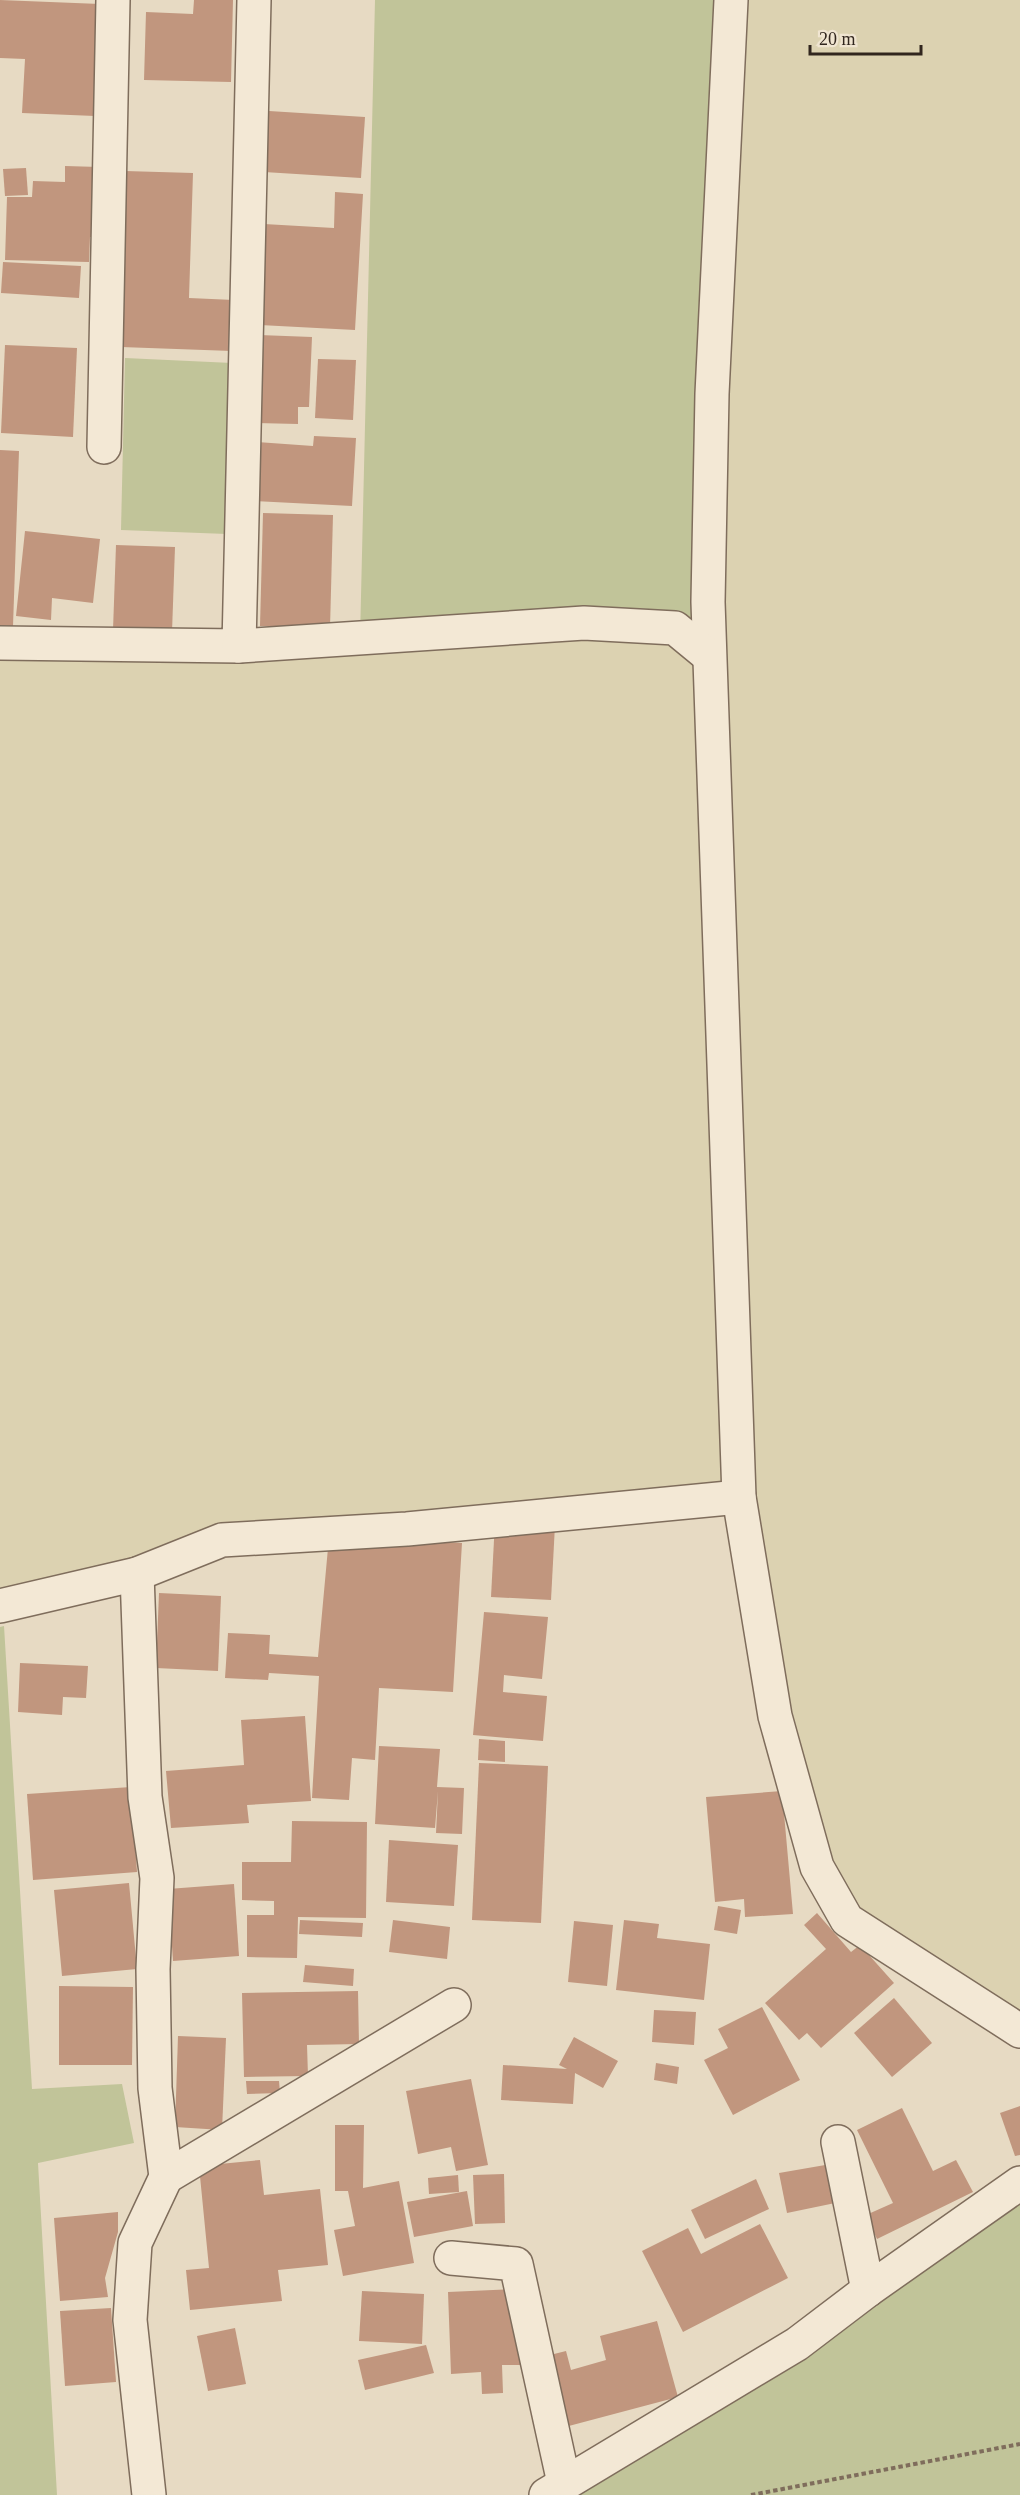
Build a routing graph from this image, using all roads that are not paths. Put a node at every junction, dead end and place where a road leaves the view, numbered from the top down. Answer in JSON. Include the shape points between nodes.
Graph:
{"nodes":[{"id":1,"x":113,"y":0,"type":"edge"},
{"id":2,"x":254,"y":0,"type":"edge"},
{"id":3,"x":731,"y":0,"type":"edge"},
{"id":4,"x":104,"y":447,"type":"dead end"},
{"id":5,"x":708,"y":602,"type":"junction"},
{"id":6,"x":675,"y":628,"type":"junction"},
{"id":7,"x":0,"y":643,"type":"edge"},
{"id":8,"x":238,"y":646,"type":"junction"},
{"id":9,"x":709,"y":656,"type":"junction"},
{"id":10,"x":739,"y":1497,"type":"junction"},
{"id":11,"x":137,"y":1574,"type":"junction"},
{"id":12,"x":0,"y":1605,"type":"edge"},
{"id":13,"x":454,"y":2005,"type":"dead end"},
{"id":14,"x":1020,"y":2031,"type":"edge"},
{"id":15,"x":838,"y":2142,"type":"dead end"},
{"id":16,"x":166,"y":2177,"type":"junction"},
{"id":17,"x":1020,"y":2183,"type":"edge"},
{"id":18,"x":451,"y":2258,"type":"dead end"},
{"id":19,"x":868,"y":2290,"type":"junction"},
{"id":20,"x":555,"y":2489,"type":"edge"},
{"id":21,"x":148,"y":2495,"type":"edge"}],
"edges":[{"from":1,"to":4,"type":"street"},
{"from":2,"to":8,"type":"street"},
{"from":3,"to":5,"type":"street","via":[[712,394]]},
{"from":5,"to":6,"type":"street"},
{"from":5,"to":9,"type":"street"},
{"from":6,"to":8,"type":"street","via":[[584,623]]},
{"from":6,"to":9,"type":"street"},
{"from":7,"to":8,"type":"street"},
{"from":9,"to":10,"type":"street"},
{"from":10,"to":11,"type":"street","via":[[407,1529],[222,1540]]},
{"from":10,"to":14,"type":"street","via":[[776,1716],[817,1867],[847,1920]]},
{"from":11,"to":12,"type":"street"},
{"from":11,"to":16,"type":"street","via":[[145,1797],[157,1878],[153,1969],[155,2088]]},
{"from":13,"to":16,"type":"street"},
{"from":15,"to":19,"type":"street"},
{"from":16,"to":21,"type":"street","via":[[135,2243],[131,2309]]},
{"from":17,"to":19,"type":"street"},
{"from":18,"to":20,"type":"street","via":[[516,2264]]},
{"from":19,"to":20,"type":"street","via":[[797,2344]]}]}
